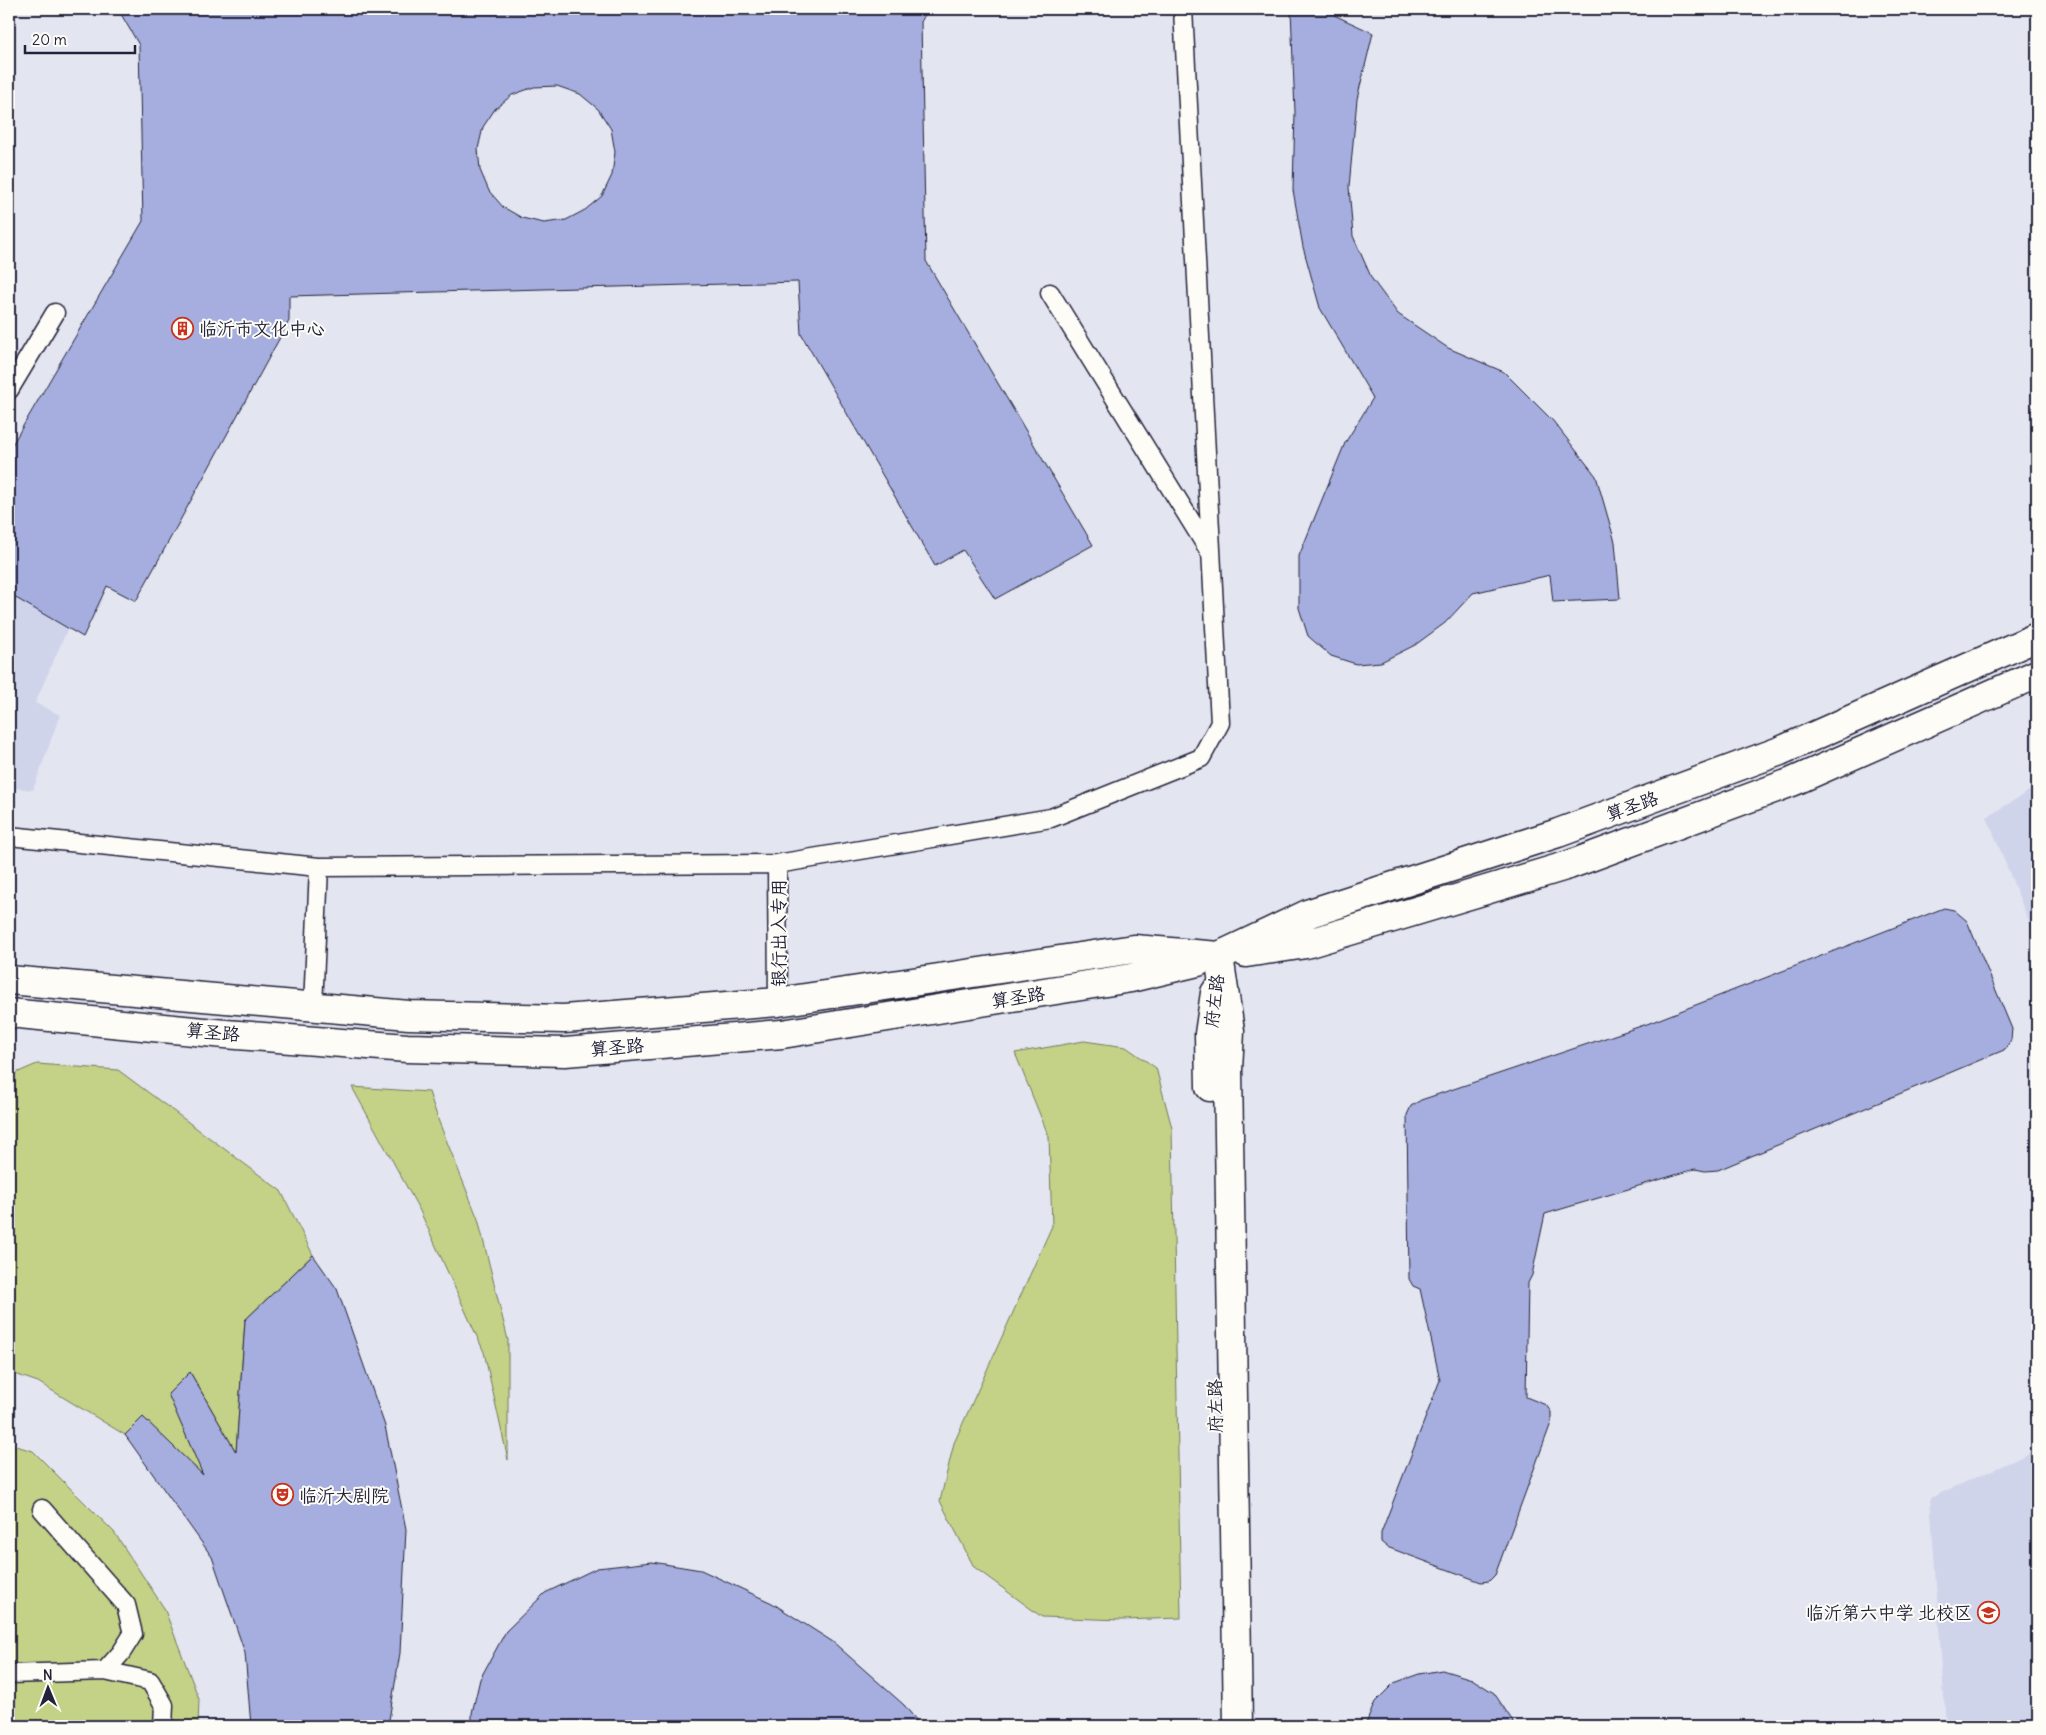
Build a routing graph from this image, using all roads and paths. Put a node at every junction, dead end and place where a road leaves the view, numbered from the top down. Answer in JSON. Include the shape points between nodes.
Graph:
{"nodes":[{"id":1,"x":1183,"y":9,"type":"edge"},
{"id":2,"x":1050,"y":293,"type":"dead end"},
{"id":3,"x":55,"y":313,"type":"dead end"},
{"id":4,"x":9,"y":390,"type":"edge"},
{"id":5,"x":1211,"y":553,"type":"junction"},
{"id":6,"x":2037,"y":637,"type":"edge"},
{"id":7,"x":2037,"y":674,"type":"edge"},
{"id":8,"x":9,"y":836,"type":"edge"},
{"id":9,"x":777,"y":864,"type":"junction"},
{"id":10,"x":319,"y":867,"type":"junction"},
{"id":11,"x":1219,"y":956,"type":"junction"},
{"id":12,"x":9,"y":980,"type":"edge"},
{"id":13,"x":778,"y":1002,"type":"junction"},
{"id":14,"x":313,"y":1007,"type":"junction"},
{"id":15,"x":9,"y":1013,"type":"edge"},
{"id":16,"x":42,"y":1509,"type":"dead end"},
{"id":17,"x":105,"y":1671,"type":"junction"},
{"id":18,"x":9,"y":1674,"type":"edge"},
{"id":19,"x":163,"y":1726,"type":"edge"},
{"id":20,"x":1220,"y":1726,"type":"edge"},
{"id":21,"x":1238,"y":1726,"type":"edge"}],
"edges":[{"from":1,"to":5,"type":"lane"},
{"from":2,"to":5,"type":"lane"},
{"from":3,"to":4,"type":"lane"},
{"from":5,"to":9,"type":"lane","via":[[1220,723],[1201,758],[1051,818]]},
{"from":6,"to":11,"type":"main road","name":"算圣路","via":[[1780,751],[1558,833],[1310,913]]},
{"from":7,"to":11,"type":"main road","name":"算圣路","via":[[1792,782],[1570,864],[1306,944]]},
{"from":8,"to":10,"type":"lane"},
{"from":9,"to":10,"type":"lane"},
{"from":9,"to":13,"type":"lane","name":"银行出入专用"},
{"from":10,"to":14,"type":"lane"},
{"from":11,"to":13,"type":"main road","name":"算圣路","via":[[1134,949]]},
{"from":11,"to":15,"type":"main road","name":"算圣路","via":[[1131,978],[782,1034],[565,1052],[407,1048]]},
{"from":11,"to":20,"type":"main road","name":"府左路","via":[[1210,1034]]},
{"from":11,"to":21,"type":"main road","name":"府左路","via":[[1230,1032]]},
{"from":12,"to":14,"type":"main road","name":"算圣路"},
{"from":13,"to":14,"type":"main road","name":"算圣路","via":[[564,1019],[409,1015]]},
{"from":16,"to":17,"type":"lane","via":[[126,1605],[132,1634]]},
{"from":17,"to":18,"type":"lane"},
{"from":17,"to":19,"type":"lane","via":[[150,1681],[164,1705]]}]}
